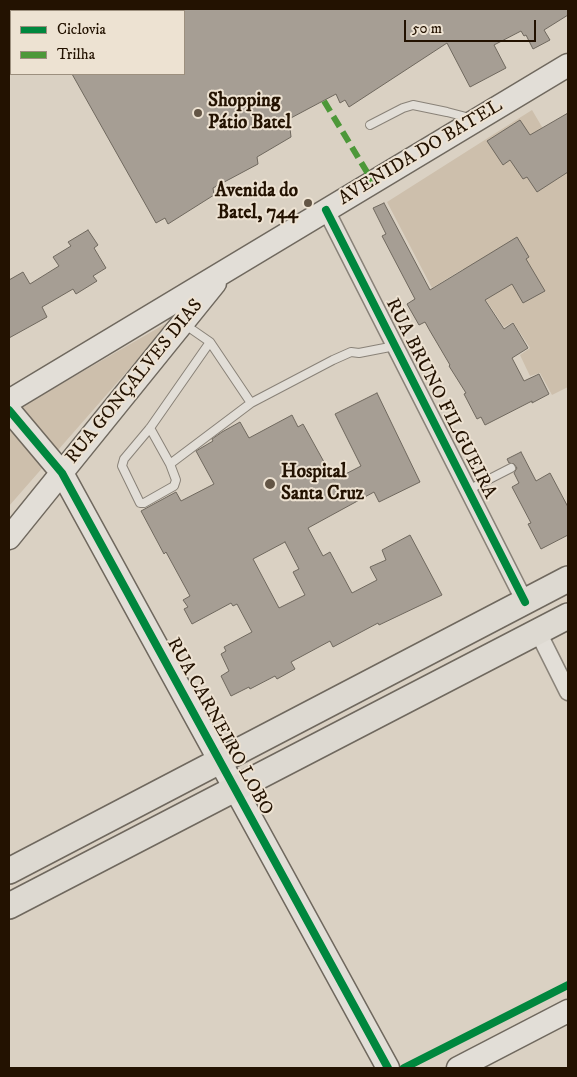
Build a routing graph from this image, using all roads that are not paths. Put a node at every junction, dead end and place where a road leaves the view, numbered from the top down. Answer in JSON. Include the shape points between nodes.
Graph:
{"nodes":[{"id":1,"x":568,"y":65,"type":"edge"},
{"id":2,"x":476,"y":120,"type":"junction"},
{"id":3,"x":370,"y":125,"type":"dead end"},
{"id":4,"x":326,"y":210,"type":"junction"},
{"id":5,"x":223,"y":272,"type":"junction"},
{"id":6,"x":183,"y":324,"type":"junction"},
{"id":7,"x":210,"y":342,"type":"junction"},
{"id":8,"x":395,"y":346,"type":"junction"},
{"id":9,"x":9,"y":401,"type":"edge"},
{"id":10,"x":251,"y":403,"type":"junction"},
{"id":11,"x":9,"y":410,"type":"edge"},
{"id":12,"x":150,"y":428,"type":"junction"},
{"id":13,"x":170,"y":464,"type":"junction"},
{"id":14,"x":511,"y":468,"type":"dead end"},
{"id":15,"x":62,"y":473,"type":"junction"},
{"id":16,"x":468,"y":490,"type":"junction"},
{"id":17,"x":9,"y":538,"type":"edge"},
{"id":18,"x":568,"y":580,"type":"edge"},
{"id":19,"x":525,"y":602,"type":"junction"},
{"id":20,"x":568,"y":616,"type":"edge"},
{"id":21,"x":538,"y":632,"type":"junction"},
{"id":22,"x":568,"y":692,"type":"edge"},
{"id":23,"x":296,"y":721,"type":"junction"},
{"id":24,"x":356,"y":727,"type":"junction"},
{"id":25,"x":220,"y":761,"type":"junction"},
{"id":26,"x":235,"y":790,"type":"junction"},
{"id":27,"x":9,"y":871,"type":"edge"},
{"id":28,"x":9,"y":906,"type":"edge"},
{"id":29,"x":568,"y":1011,"type":"edge"},
{"id":30,"x":388,"y":1068,"type":"edge"},
{"id":31,"x":458,"y":1068,"type":"edge"}],
"edges":[{"from":1,"to":2,"type":"main road","name":"AVENIDA DO BATEL"},
{"from":2,"to":3,"type":"lane","via":[[413,106]]},
{"from":2,"to":4,"type":"main road","name":"AVENIDA DO BATEL"},
{"from":4,"to":5,"type":"main road","name":"AVENIDA DO BATEL"},
{"from":4,"to":8,"type":"street","name":"RUA BRUNO FILGUEIRA"},
{"from":5,"to":6,"type":"main road","name":"RUA GONÇALVES DIAS"},
{"from":5,"to":9,"type":"main road","name":"AVENIDA DO BATEL"},
{"from":6,"to":7,"type":"lane"},
{"from":6,"to":15,"type":"main road","name":"RUA GONÇALVES DIAS"},
{"from":7,"to":10,"type":"lane"},
{"from":7,"to":12,"type":"lane"},
{"from":8,"to":10,"type":"lane","via":[[351,352]]},
{"from":8,"to":16,"type":"street","name":"RUA BRUNO FILGUEIRA"},
{"from":10,"to":13,"type":"lane"},
{"from":11,"to":15,"type":"main road","name":"RUA CARNEIRO LOBO"},
{"from":12,"to":13,"type":"lane"},
{"from":12,"to":13,"type":"lane","via":[[124,459],[122,466],[140,503],[174,486],[176,480]]},
{"from":14,"to":16,"type":"lane"},
{"from":15,"to":17,"type":"main road","name":"RUA GONÇALVES DIAS"},
{"from":15,"to":25,"type":"main road","name":"RUA CARNEIRO LOBO"},
{"from":16,"to":19,"type":"street","name":"RUA BRUNO FILGUEIRA"},
{"from":18,"to":19,"type":"main road"},
{"from":19,"to":23,"type":"main road"},
{"from":20,"to":21,"type":"main road"},
{"from":21,"to":22,"type":"street"},
{"from":21,"to":24,"type":"main road"},
{"from":23,"to":24,"type":"main road"},
{"from":23,"to":25,"type":"main road"},
{"from":24,"to":26,"type":"main road"},
{"from":25,"to":26,"type":"main road","name":"RUA CARNEIRO LOBO"},
{"from":25,"to":27,"type":"main road"},
{"from":26,"to":28,"type":"main road"},
{"from":26,"to":30,"type":"main road","name":"RUA CARNEIRO LOBO"},
{"from":29,"to":31,"type":"main road"}]}
